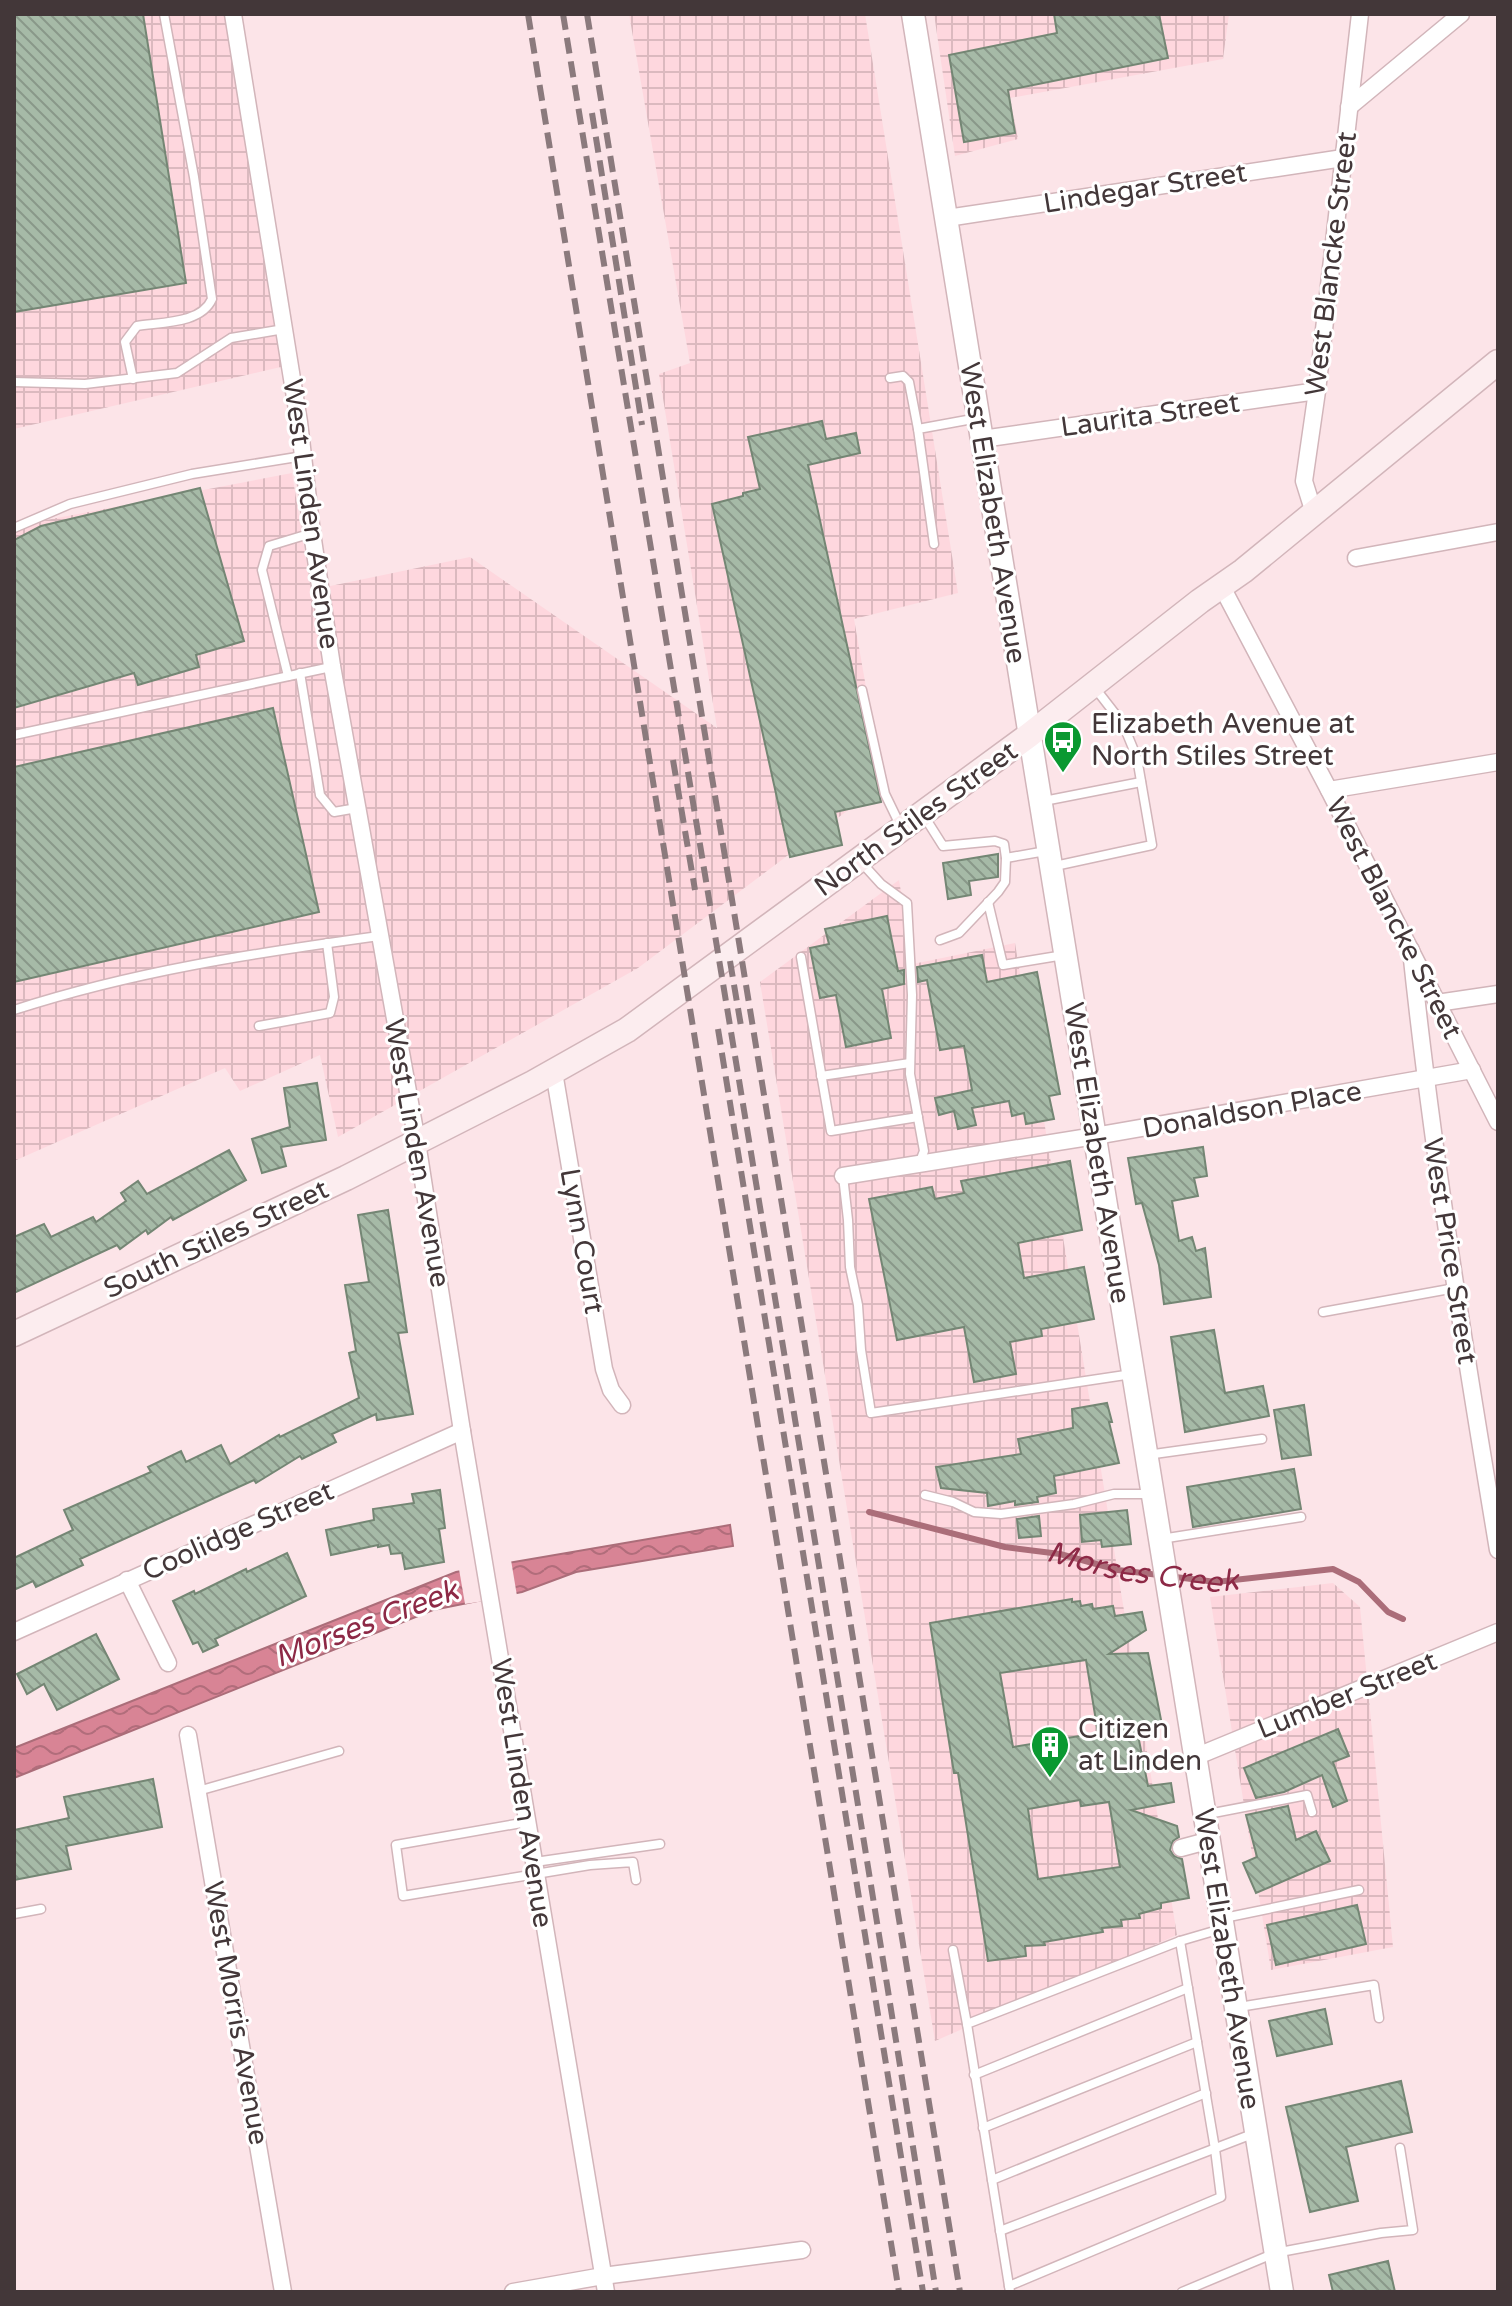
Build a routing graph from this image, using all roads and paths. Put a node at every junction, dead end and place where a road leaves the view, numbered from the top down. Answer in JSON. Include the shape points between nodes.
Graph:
{"nodes":[{"id":1,"x":164,"y":14,"type":"edge"},
{"id":2,"x":233,"y":14,"type":"edge"},
{"id":3,"x":913,"y":14,"type":"edge"},
{"id":4,"x":1360,"y":14,"type":"edge"},
{"id":5,"x":1461,"y":14,"type":"edge"},
{"id":6,"x":1349,"y":107,"type":"junction"},
{"id":7,"x":1343,"y":158,"type":"junction"},
{"id":8,"x":947,"y":218,"type":"junction"},
{"id":9,"x":284,"y":329,"type":"junction"},
{"id":10,"x":1498,"y":362,"type":"edge"},
{"id":11,"x":890,"y":378,"type":"dead end"},
{"id":12,"x":133,"y":379,"type":"junction"},
{"id":13,"x":14,"y":382,"type":"edge"},
{"id":14,"x":1317,"y":391,"type":"junction"},
{"id":15,"x":980,"y":428,"type":"junction"},
{"id":16,"x":918,"y":429,"type":"junction"},
{"id":17,"x":303,"y":456,"type":"junction"},
{"id":18,"x":1314,"y":513,"type":"junction"},
{"id":19,"x":14,"y":528,"type":"edge"},
{"id":20,"x":1498,"y":532,"type":"edge"},
{"id":21,"x":312,"y":533,"type":"junction"},
{"id":22,"x":934,"y":544,"type":"dead end"},
{"id":23,"x":1356,"y":558,"type":"dead end"},
{"id":24,"x":1222,"y":587,"type":"junction"},
{"id":25,"x":332,"y":666,"type":"junction"},
{"id":26,"x":300,"y":673,"type":"junction"},
{"id":27,"x":288,"y":676,"type":"junction"},
{"id":28,"x":1094,"y":685,"type":"junction"},
{"id":29,"x":862,"y":690,"type":"dead end"},
{"id":30,"x":14,"y":735,"type":"edge"},
{"id":31,"x":1028,"y":736,"type":"junction"},
{"id":32,"x":1498,"y":762,"type":"edge"},
{"id":33,"x":1141,"y":782,"type":"junction"},
{"id":34,"x":1329,"y":790,"type":"junction"},
{"id":35,"x":1039,"y":802,"type":"junction"},
{"id":36,"x":357,"y":808,"type":"junction"},
{"id":37,"x":923,"y":814,"type":"junction"},
{"id":38,"x":902,"y":830,"type":"junction"},
{"id":39,"x":1006,"y":858,"type":"junction"},
{"id":40,"x":1049,"y":859,"type":"junction"},
{"id":41,"x":860,"y":861,"type":"junction"},
{"id":42,"x":988,"y":902,"type":"junction"},
{"id":43,"x":379,"y":936,"type":"junction"},
{"id":44,"x":940,"y":940,"type":"dead end"},
{"id":45,"x":327,"y":943,"type":"junction"},
{"id":46,"x":1411,"y":950,"type":"junction"},
{"id":47,"x":1065,"y":955,"type":"junction"},
{"id":48,"x":801,"y":957,"type":"dead end"},
{"id":49,"x":1498,"y":994,"type":"edge"},
{"id":50,"x":1437,"y":1003,"type":"junction"},
{"id":51,"x":14,"y":1010,"type":"edge"},
{"id":52,"x":259,"y":1026,"type":"dead end"},
{"id":53,"x":910,"y":1063,"type":"junction"},
{"id":54,"x":1472,"y":1070,"type":"junction"},
{"id":55,"x":554,"y":1072,"type":"junction"},
{"id":56,"x":821,"y":1076,"type":"junction"},
{"id":57,"x":1425,"y":1080,"type":"junction"},
{"id":58,"x":918,"y":1117,"type":"junction"},
{"id":59,"x":1498,"y":1122,"type":"edge"},
{"id":60,"x":1095,"y":1136,"type":"junction"},
{"id":61,"x":417,"y":1142,"type":"junction"},
{"id":62,"x":919,"y":1164,"type":"junction"},
{"id":63,"x":843,"y":1176,"type":"joint"},
{"id":64,"x":1455,"y":1288,"type":"junction"},
{"id":65,"x":1323,"y":1312,"type":"dead end"},
{"id":66,"x":14,"y":1334,"type":"edge"},
{"id":67,"x":1133,"y":1374,"type":"junction"},
{"id":68,"x":622,"y":1405,"type":"dead end"},
{"id":69,"x":462,"y":1431,"type":"junction"},
{"id":70,"x":1262,"y":1439,"type":"dead end"},
{"id":71,"x":1146,"y":1455,"type":"junction"},
{"id":72,"x":1152,"y":1494,"type":"junction"},
{"id":73,"x":925,"y":1495,"type":"dead end"},
{"id":74,"x":1301,"y":1517,"type":"dead end"},
{"id":75,"x":1162,"y":1550,"type":"junction"},
{"id":76,"x":1498,"y":1550,"type":"edge"},
{"id":77,"x":127,"y":1580,"type":"junction"},
{"id":78,"x":14,"y":1632,"type":"edge"},
{"id":79,"x":1498,"y":1632,"type":"edge"},
{"id":80,"x":168,"y":1663,"type":"dead end"},
{"id":81,"x":188,"y":1735,"type":"dead end"},
{"id":82,"x":339,"y":1751,"type":"dead end"},
{"id":83,"x":1195,"y":1757,"type":"junction"},
{"id":84,"x":198,"y":1791,"type":"junction"},
{"id":85,"x":1312,"y":1812,"type":"dead end"},
{"id":86,"x":1203,"y":1815,"type":"junction"},
{"id":87,"x":527,"y":1822,"type":"junction"},
{"id":88,"x":1207,"y":1841,"type":"junction"},
{"id":89,"x":660,"y":1844,"type":"dead end"},
{"id":90,"x":1181,"y":1848,"type":"dead end"},
{"id":91,"x":535,"y":1868,"type":"junction"},
{"id":92,"x":636,"y":1880,"type":"dead end"},
{"id":93,"x":1359,"y":1890,"type":"dead end"},
{"id":94,"x":41,"y":1909,"type":"dead end"},
{"id":95,"x":14,"y":1914,"type":"edge"},
{"id":96,"x":1220,"y":1924,"type":"junction"},
{"id":97,"x":1180,"y":1941,"type":"junction"},
{"id":98,"x":953,"y":1950,"type":"dead end"},
{"id":99,"x":1188,"y":1988,"type":"junction"},
{"id":100,"x":1234,"y":2008,"type":"junction"},
{"id":101,"x":1379,"y":2018,"type":"dead end"},
{"id":102,"x":967,"y":2024,"type":"junction"},
{"id":103,"x":1197,"y":2042,"type":"junction"},
{"id":104,"x":974,"y":2075,"type":"junction"},
{"id":105,"x":1206,"y":2093,"type":"junction"},
{"id":106,"x":983,"y":2128,"type":"junction"},
{"id":107,"x":1255,"y":2133,"type":"junction"},
{"id":108,"x":1400,"y":2148,"type":"dead end"},
{"id":109,"x":1215,"y":2149,"type":"junction"},
{"id":110,"x":992,"y":2180,"type":"junction"},
{"id":111,"x":1000,"y":2231,"type":"junction"},
{"id":112,"x":802,"y":2250,"type":"dead end"},
{"id":113,"x":1275,"y":2253,"type":"junction"},
{"id":114,"x":604,"y":2284,"type":"edge"},
{"id":115,"x":1010,"y":2289,"type":"edge"},
{"id":116,"x":283,"y":2292,"type":"edge"},
{"id":117,"x":513,"y":2292,"type":"edge"},
{"id":118,"x":1182,"y":2292,"type":"edge"},
{"id":119,"x":1282,"y":2292,"type":"edge"}],
"edges":[{"from":1,"to":12,"type":"lane","via":[[212,299],[204,311],[184,319],[137,326],[125,342]]},
{"from":2,"to":9,"type":"street","name":"West Linden Avenue"},
{"from":3,"to":8,"type":"street","name":"West Elizabeth Avenue"},
{"from":4,"to":6,"type":"street","name":"West Blancke Street"},
{"from":5,"to":6,"type":"street"},
{"from":6,"to":7,"type":"street","name":"West Blancke Street"},
{"from":7,"to":8,"type":"street","name":"Lindegar Street"},
{"from":7,"to":14,"type":"street","name":"West Blancke Street"},
{"from":8,"to":15,"type":"street","name":"West Elizabeth Avenue"},
{"from":9,"to":12,"type":"lane","via":[[231,338],[177,373]]},
{"from":9,"to":17,"type":"street","name":"West Linden Avenue"},
{"from":10,"to":18,"type":"main road","name":"North Stiles Street"},
{"from":11,"to":16,"type":"lane","via":[[903,376],[909,382]]},
{"from":12,"to":13,"type":"lane"},
{"from":14,"to":15,"type":"street","name":"Laurita Street"},
{"from":14,"to":18,"type":"street","name":"West Blancke Street","via":[[1304,481]]},
{"from":15,"to":16,"type":"lane"},
{"from":15,"to":31,"type":"street","name":"West Elizabeth Avenue"},
{"from":16,"to":22,"type":"lane"},
{"from":17,"to":19,"type":"lane","via":[[192,474],[70,504]]},
{"from":17,"to":21,"type":"street","name":"West Linden Avenue"},
{"from":18,"to":24,"type":"main road","name":"North Stiles Street"},
{"from":20,"to":23,"type":"street"},
{"from":21,"to":25,"type":"street","name":"West Linden Avenue"},
{"from":21,"to":27,"type":"lane","via":[[269,546],[262,570]]},
{"from":24,"to":28,"type":"main road","name":"North Stiles Street"},
{"from":24,"to":34,"type":"street","name":"West Blancke Street"},
{"from":25,"to":26,"type":"lane"},
{"from":25,"to":36,"type":"street","name":"West Linden Avenue"},
{"from":26,"to":27,"type":"lane"},
{"from":26,"to":36,"type":"lane","via":[[320,795],[334,812]]},
{"from":27,"to":30,"type":"lane"},
{"from":28,"to":31,"type":"main road","name":"North Stiles Street"},
{"from":28,"to":33,"type":"lane","via":[[1123,724]]},
{"from":29,"to":38,"type":"lane","via":[[885,794]]},
{"from":31,"to":35,"type":"street","name":"West Elizabeth Avenue"},
{"from":31,"to":37,"type":"main road","name":"North Stiles Street"},
{"from":32,"to":34,"type":"street"},
{"from":33,"to":35,"type":"lane"},
{"from":33,"to":40,"type":"lane","via":[[1152,845]]},
{"from":34,"to":46,"type":"street","name":"West Blancke Street"},
{"from":35,"to":40,"type":"street","name":"West Elizabeth Avenue"},
{"from":36,"to":43,"type":"street","name":"West Linden Avenue"},
{"from":37,"to":38,"type":"main road","name":"North Stiles Street"},
{"from":37,"to":39,"type":"lane","via":[[943,846],[995,841],[1004,844]]},
{"from":38,"to":41,"type":"main road","name":"North Stiles Street"},
{"from":39,"to":40,"type":"lane"},
{"from":39,"to":42,"type":"lane","via":[[1005,882]]},
{"from":40,"to":47,"type":"street","name":"West Elizabeth Avenue"},
{"from":41,"to":53,"type":"lane","via":[[907,903]]},
{"from":41,"to":55,"type":"main road","name":"North Stiles Street","via":[[627,1030]]},
{"from":42,"to":44,"type":"lane","via":[[959,933]]},
{"from":42,"to":47,"type":"lane","via":[[1003,965]]},
{"from":43,"to":45,"type":"lane"},
{"from":43,"to":61,"type":"street","name":"West Linden Avenue"},
{"from":45,"to":51,"type":"lane","via":[[195,963],[78,989]]},
{"from":45,"to":52,"type":"lane","via":[[334,997],[330,1013]]},
{"from":46,"to":50,"type":"street","name":"West Blancke Street"},
{"from":46,"to":57,"type":"street","name":"West Price Street"},
{"from":47,"to":60,"type":"street","name":"West Elizabeth Avenue"},
{"from":48,"to":56,"type":"lane"},
{"from":49,"to":50,"type":"street"},
{"from":50,"to":54,"type":"street","name":"West Blancke Street"},
{"from":53,"to":56,"type":"lane"},
{"from":53,"to":58,"type":"lane"},
{"from":54,"to":57,"type":"street","name":"Donaldson Place"},
{"from":54,"to":59,"type":"street","name":"West Blancke Street"},
{"from":55,"to":61,"type":"main road","name":"North Stiles Street"},
{"from":55,"to":68,"type":"street","name":"Lynn Court","via":[[604,1369]]},
{"from":56,"to":58,"type":"lane","via":[[831,1131]]},
{"from":57,"to":60,"type":"street","name":"Donaldson Place"},
{"from":57,"to":64,"type":"street","name":"West Price Street"},
{"from":58,"to":62,"type":"lane","via":[[924,1151]]},
{"from":60,"to":62,"type":"street","name":"Donaldson Place"},
{"from":60,"to":67,"type":"street","name":"West Elizabeth Avenue"},
{"from":61,"to":66,"type":"main road","name":"South Stiles Street"},
{"from":61,"to":69,"type":"street","name":"West Linden Avenue"},
{"from":62,"to":63,"type":"street","name":"Donaldson Place"},
{"from":63,"to":67,"type":"lane","via":[[871,1413]]},
{"from":64,"to":65,"type":"lane"},
{"from":64,"to":76,"type":"street","name":"West Price Street"},
{"from":67,"to":71,"type":"street","name":"West Elizabeth Avenue"},
{"from":69,"to":77,"type":"street","name":"Coolidge Street"},
{"from":69,"to":87,"type":"street","name":"West Linden Avenue"},
{"from":70,"to":71,"type":"lane"},
{"from":71,"to":72,"type":"street","name":"West Elizabeth Avenue"},
{"from":72,"to":73,"type":"lane","via":[[1114,1494],[1001,1514],[974,1512]]},
{"from":72,"to":75,"type":"street","name":"West Elizabeth Avenue"},
{"from":74,"to":75,"type":"lane"},
{"from":75,"to":83,"type":"street","name":"West Elizabeth Avenue"},
{"from":77,"to":78,"type":"street","name":"Coolidge Street"},
{"from":77,"to":80,"type":"street"},
{"from":79,"to":83,"type":"street","name":"Lumber Street"},
{"from":81,"to":84,"type":"street","name":"West Morris Avenue"},
{"from":82,"to":84,"type":"lane"},
{"from":83,"to":86,"type":"street","name":"West Elizabeth Avenue"},
{"from":84,"to":116,"type":"street","name":"West Morris Avenue"},
{"from":85,"to":86,"type":"lane","via":[[1307,1795]]},
{"from":86,"to":88,"type":"street","name":"West Elizabeth Avenue"},
{"from":87,"to":91,"type":"street","name":"West Linden Avenue"},
{"from":87,"to":91,"type":"lane","via":[[396,1845],[403,1896]]},
{"from":88,"to":90,"type":"street"},
{"from":88,"to":96,"type":"street","name":"West Elizabeth Avenue"},
{"from":89,"to":91,"type":"lane"},
{"from":91,"to":92,"type":"lane","via":[[633,1862]]},
{"from":91,"to":114,"type":"street","name":"West Linden Avenue"},
{"from":93,"to":96,"type":"lane"},
{"from":94,"to":95,"type":"lane"},
{"from":96,"to":97,"type":"lane"},
{"from":96,"to":100,"type":"street","name":"West Elizabeth Avenue"},
{"from":97,"to":99,"type":"lane"},
{"from":97,"to":102,"type":"lane"},
{"from":98,"to":102,"type":"lane"},
{"from":99,"to":103,"type":"lane"},
{"from":99,"to":104,"type":"lane"},
{"from":100,"to":101,"type":"lane","via":[[1374,1985]]},
{"from":100,"to":107,"type":"street","name":"West Elizabeth Avenue"},
{"from":102,"to":104,"type":"lane"},
{"from":103,"to":105,"type":"lane"},
{"from":103,"to":106,"type":"lane"},
{"from":104,"to":106,"type":"lane"},
{"from":105,"to":109,"type":"lane"},
{"from":105,"to":110,"type":"lane"},
{"from":106,"to":110,"type":"lane"},
{"from":107,"to":109,"type":"lane"},
{"from":107,"to":113,"type":"street","name":"West Elizabeth Avenue"},
{"from":108,"to":113,"type":"lane","via":[[1413,2230]]},
{"from":109,"to":111,"type":"lane"},
{"from":109,"to":115,"type":"lane","via":[[1221,2197]]},
{"from":110,"to":111,"type":"lane"},
{"from":111,"to":115,"type":"lane"},
{"from":112,"to":114,"type":"street"},
{"from":113,"to":118,"type":"lane"},
{"from":113,"to":119,"type":"street","name":"West Elizabeth Avenue"},
{"from":114,"to":117,"type":"street"}]}
